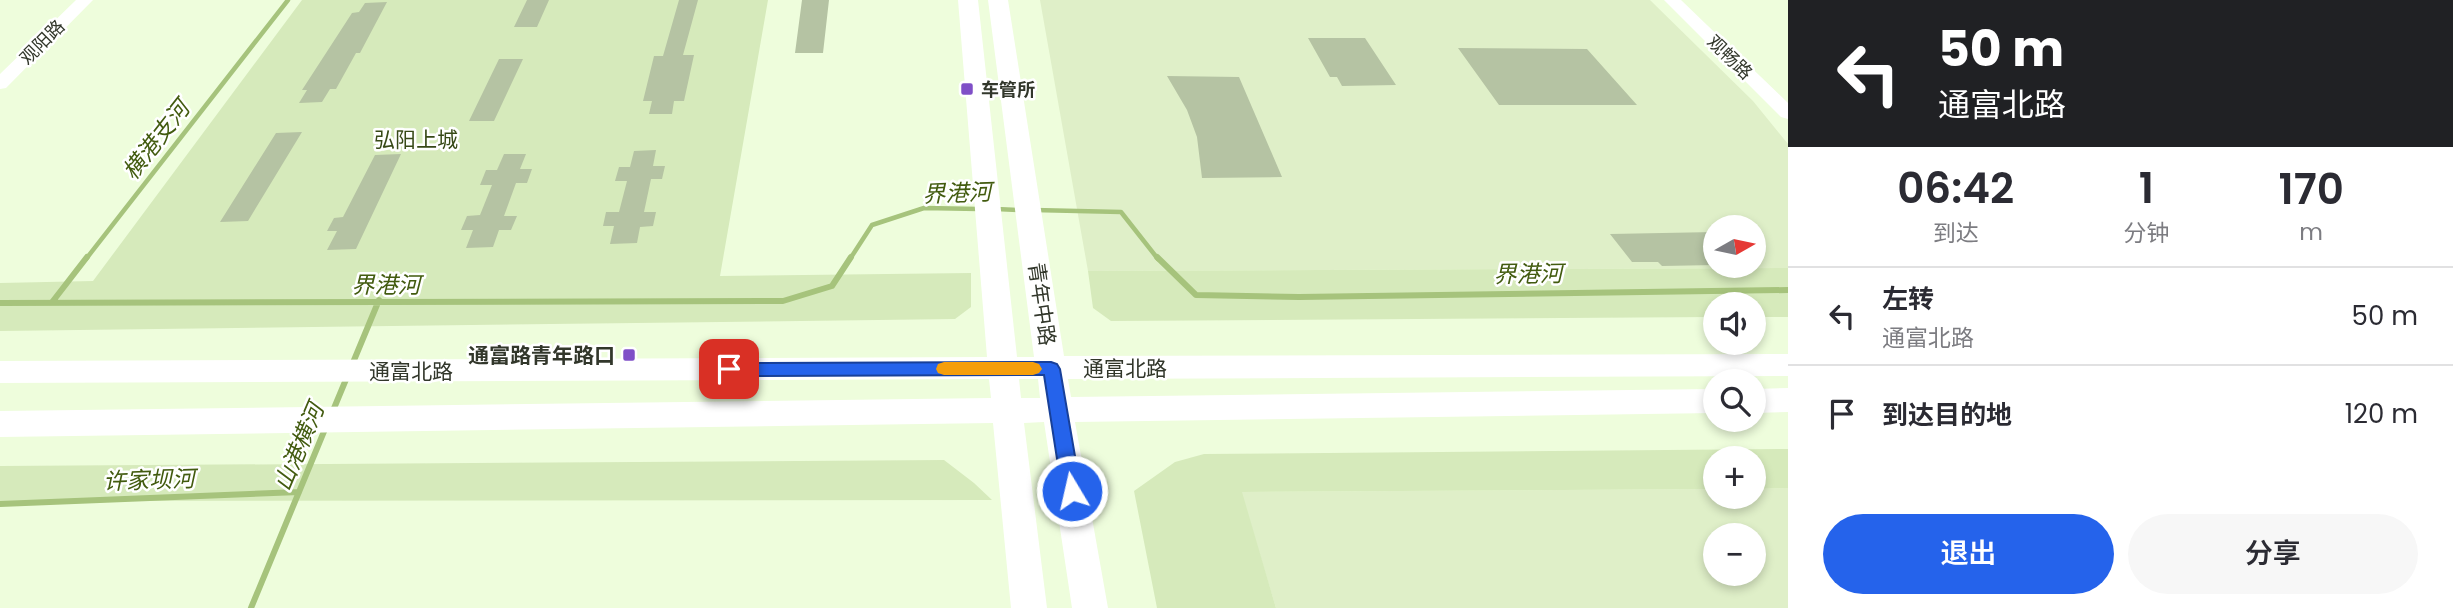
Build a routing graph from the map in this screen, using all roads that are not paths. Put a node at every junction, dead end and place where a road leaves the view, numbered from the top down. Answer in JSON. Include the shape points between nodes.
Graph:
{"nodes":[{"id":1,"x":69,"y":0,"type":"edge"},
{"id":2,"x":85,"y":0,"type":"edge"},
{"id":3,"x":968,"y":0,"type":"edge"},
{"id":4,"x":998,"y":0,"type":"edge"},
{"id":5,"x":1672,"y":0,"type":"edge"},
{"id":6,"x":0,"y":66,"type":"edge"},
{"id":7,"x":0,"y":84,"type":"edge"},
{"id":8,"x":1788,"y":113,"type":"edge"},
{"id":9,"x":1788,"y":365,"type":"edge"},
{"id":10,"x":1003,"y":369,"type":"junction"},
{"id":11,"x":1051,"y":369,"type":"junction"},
{"id":12,"x":0,"y":372,"type":"edge"},
{"id":13,"x":1788,"y":400,"type":"edge"},
{"id":14,"x":1703,"y":401,"type":"edge"},
{"id":15,"x":1766,"y":401,"type":"edge"},
{"id":16,"x":1059,"y":411,"type":"junction"},
{"id":17,"x":1007,"y":412,"type":"junction"},
{"id":18,"x":0,"y":424,"type":"edge"},
{"id":19,"x":1029,"y":608,"type":"edge"},
{"id":20,"x":1090,"y":608,"type":"edge"}],
"edges":[{"from":1,"to":6,"type":"street","name":"观阳路"},
{"from":2,"to":7,"type":"street","name":"观阳路"},
{"from":3,"to":10,"type":"main road","name":"青年中路"},
{"from":4,"to":11,"type":"main road","name":"青年中路"},
{"from":5,"to":8,"type":"street","name":"观畅路"},
{"from":9,"to":11,"type":"main road","name":"通富北路"},
{"from":10,"to":11,"type":"main road","name":"通富北路"},
{"from":10,"to":12,"type":"main road","name":"通富北路"},
{"from":10,"to":17,"type":"main road","name":"青年中路"},
{"from":11,"to":16,"type":"main road","name":"青年中路"},
{"from":13,"to":15,"type":"main road"},
{"from":14,"to":16,"type":"main road","name":"通富北路"},
{"from":16,"to":17,"type":"main road","name":"通富北路"},
{"from":16,"to":20,"type":"main road","name":"青年中路"},
{"from":17,"to":18,"type":"main road","name":"通富北路"},
{"from":17,"to":19,"type":"main road","name":"青年中路"}]}
